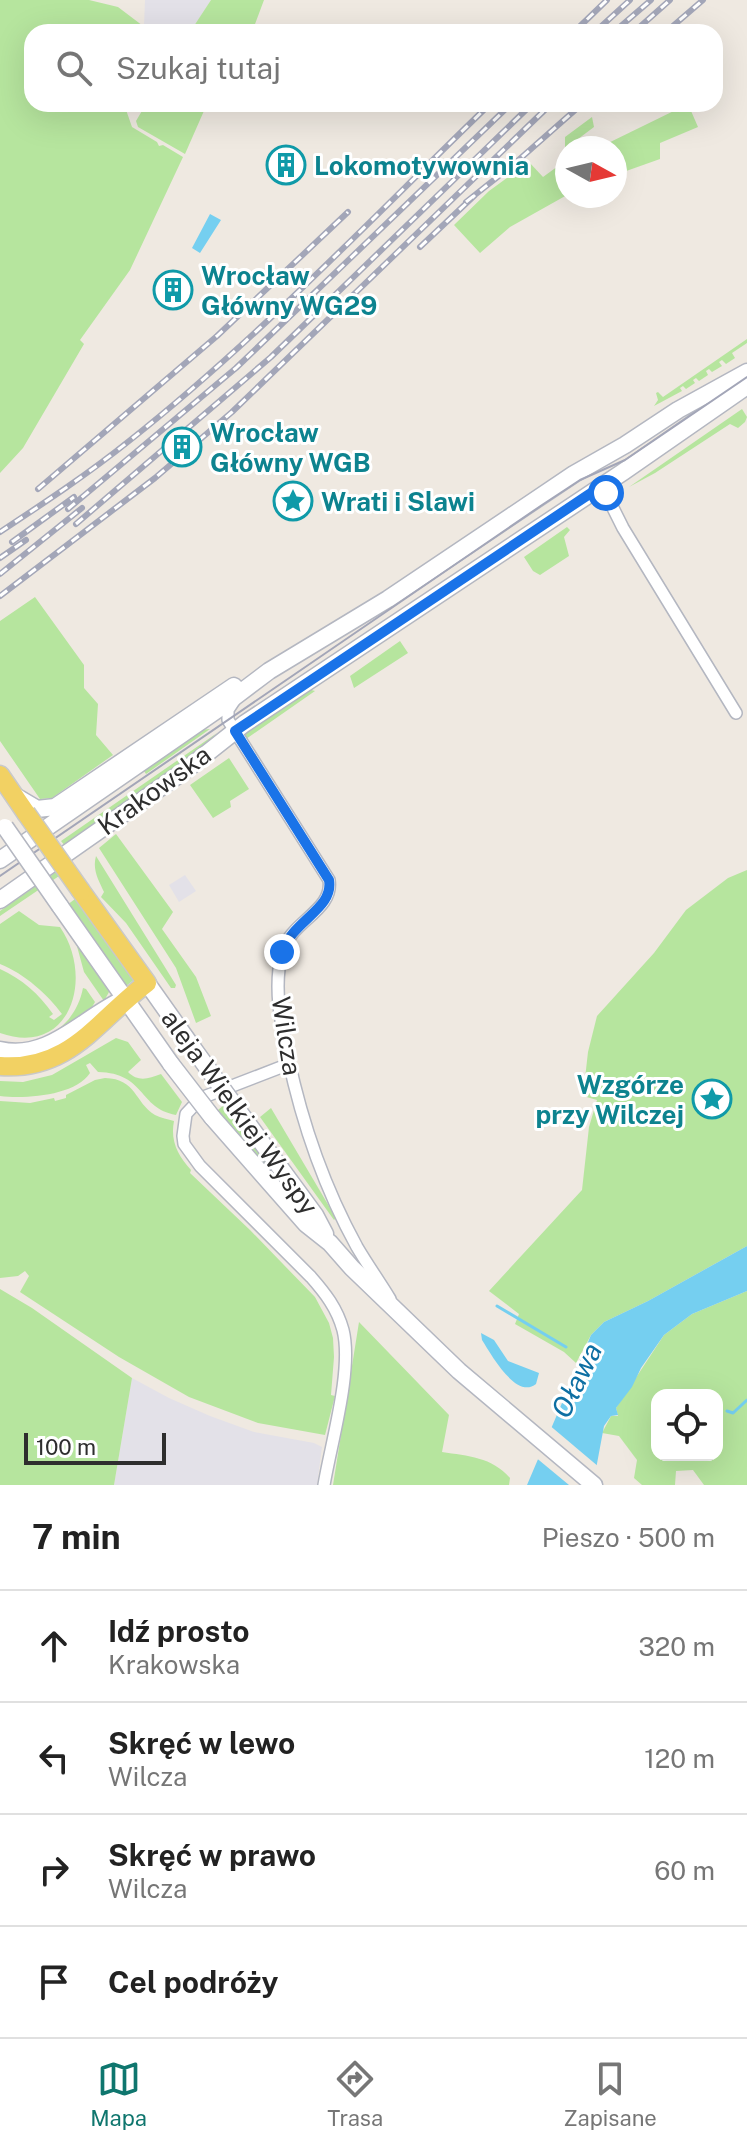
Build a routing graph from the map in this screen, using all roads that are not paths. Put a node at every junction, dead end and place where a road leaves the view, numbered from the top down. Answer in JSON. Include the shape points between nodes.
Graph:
{"nodes":[{"id":1,"x":747,"y":372,"type":"edge"},
{"id":2,"x":747,"y":386,"type":"edge"},
{"id":3,"x":602,"y":486,"type":"junction"},
{"id":4,"x":269,"y":671,"type":"junction"},
{"id":5,"x":242,"y":691,"type":"junction"},
{"id":6,"x":736,"y":713,"type":"dead end"},
{"id":7,"x":235,"y":731,"type":"junction"},
{"id":8,"x":0,"y":775,"type":"edge"},
{"id":9,"x":30,"y":810,"type":"junction"},
{"id":10,"x":3,"y":823,"type":"edge"},
{"id":11,"x":0,"y":860,"type":"edge"},
{"id":12,"x":0,"y":900,"type":"edge"},
{"id":13,"x":147,"y":983,"type":"junction"},
{"id":14,"x":125,"y":999,"type":"junction"},
{"id":15,"x":0,"y":1050,"type":"edge"},
{"id":16,"x":289,"y":1064,"type":"junction"},
{"id":17,"x":0,"y":1066,"type":"edge"},
{"id":18,"x":330,"y":1243,"type":"junction"},
{"id":19,"x":399,"y":1313,"type":"junction"},
{"id":20,"x":324,"y":1485,"type":"edge"},
{"id":21,"x":594,"y":1485,"type":"edge"}],
"edges":[{"from":1,"to":4,"type":"main road","name":"Krakowska","via":[[574,474],[388,599]]},
{"from":2,"to":3,"type":"main road","name":"Krakowska"},
{"from":3,"to":6,"type":"street"},
{"from":3,"to":7,"type":"main road","name":"Krakowska"},
{"from":4,"to":5,"type":"main road","name":"Krakowska"},
{"from":4,"to":9,"type":"main road","via":[[228,689],[55,807]]},
{"from":5,"to":7,"type":"street","via":[[228,712]]},
{"from":5,"to":11,"type":"main road","name":"Krakowska"},
{"from":7,"to":12,"type":"main road","name":"Krakowska"},
{"from":7,"to":16,"type":"street","name":"Wilcza","via":[[330,884],[326,900],[293,930],[282,952],[278,990]]},
{"from":8,"to":9,"type":"main road"},
{"from":9,"to":13,"type":"main road","bridge":true},
{"from":10,"to":14,"type":"main road","name":"aleja Wielkiej Wyspy","bridge":true},
{"from":13,"to":14,"type":"main road"},
{"from":13,"to":18,"type":"main road","name":"aleja Wielkiej Wyspy","bridge":true},
{"from":14,"to":15,"type":"main road","via":[[45,1047]]},
{"from":14,"to":17,"type":"main road","via":[[101,1026],[55,1057],[27,1066]]},
{"from":14,"to":18,"type":"main road","name":"aleja Wielkiej Wyspy","bridge":true,"via":[[212,1117],[306,1224]]},
{"from":16,"to":19,"type":"street","name":"Wilcza","via":[[311,1147],[338,1209]]},
{"from":16,"to":20,"type":"street","via":[[201,1098],[186,1114],[183,1136],[200,1166],[328,1296],[343,1332],[344,1370]]},
{"from":18,"to":19,"type":"main road","name":"aleja Wielkiej Wyspy"},
{"from":19,"to":21,"type":"main road","name":"aleja Wielkiej Wyspy"}]}
